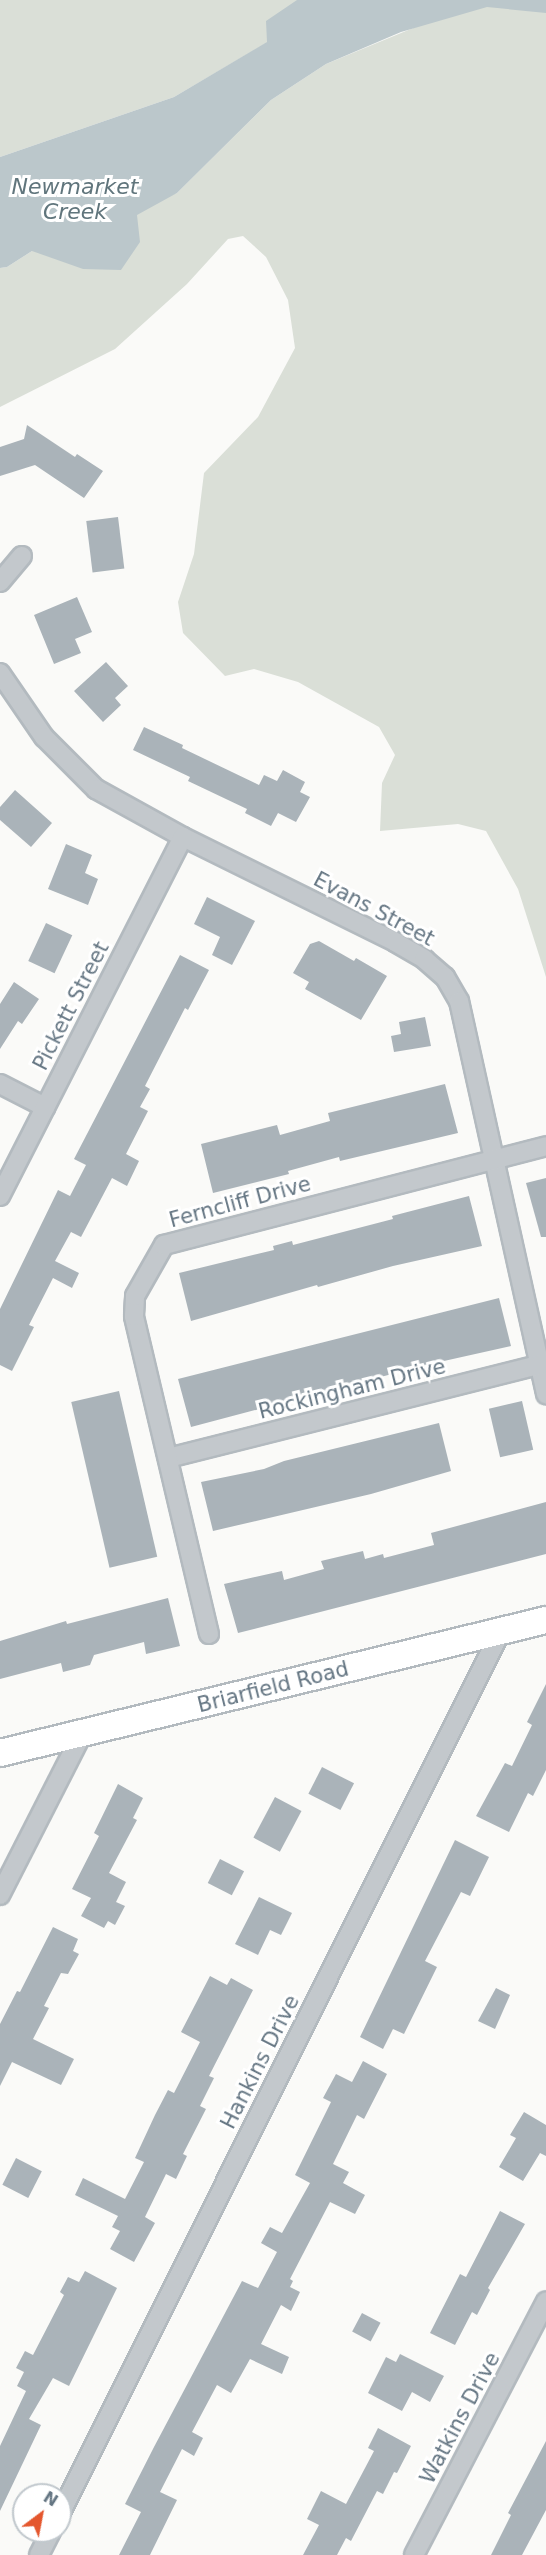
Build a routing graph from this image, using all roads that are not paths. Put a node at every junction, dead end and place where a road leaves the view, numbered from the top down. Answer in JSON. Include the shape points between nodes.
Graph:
{"nodes":[{"id":1,"x":22,"y":556,"type":"dead end"},
{"id":2,"x":0,"y":582,"type":"edge"},
{"id":3,"x":0,"y":673,"type":"edge"},
{"id":4,"x":183,"y":837,"type":"junction"},
{"id":5,"x":0,"y":1084,"type":"edge"},
{"id":6,"x":45,"y":1107,"type":"junction"},
{"id":7,"x":546,"y":1146,"type":"edge"},
{"id":8,"x":493,"y":1160,"type":"junction"},
{"id":9,"x":0,"y":1196,"type":"edge"},
{"id":10,"x":543,"y":1364,"type":"edge"},
{"id":11,"x":546,"y":1394,"type":"edge"},
{"id":12,"x":168,"y":1458,"type":"junction"},
{"id":13,"x":546,"y":1620,"type":"edge"},
{"id":14,"x":501,"y":1631,"type":"junction"},
{"id":15,"x":209,"y":1634,"type":"dead end"},
{"id":16,"x":82,"y":1734,"type":"junction"},
{"id":17,"x":0,"y":1753,"type":"edge"},
{"id":18,"x":0,"y":1895,"type":"edge"},
{"id":19,"x":546,"y":2301,"type":"edge"},
{"id":20,"x":72,"y":2490,"type":"edge"},
{"id":21,"x":414,"y":2555,"type":"edge"}],
"edges":[{"from":1,"to":2,"type":"street"},
{"from":3,"to":4,"type":"street","name":"Evans Street","via":[[44,737],[96,789]]},
{"from":4,"to":6,"type":"street","name":"Pickett Street"},
{"from":4,"to":8,"type":"street","name":"Evans Street","via":[[395,942],[445,977],[459,1001]]},
{"from":5,"to":6,"type":"street"},
{"from":6,"to":9,"type":"street","name":"Pickett Street"},
{"from":7,"to":8,"type":"street","name":"Ferncliff Drive"},
{"from":8,"to":10,"type":"street","name":"Evans Street"},
{"from":8,"to":12,"type":"street","name":"Ferncliff Drive","via":[[165,1245],[135,1296],[134,1316]]},
{"from":10,"to":11,"type":"street","name":"Evans Street"},
{"from":10,"to":12,"type":"street","name":"Rockingham Drive"},
{"from":12,"to":15,"type":"street","name":"Ferncliff Drive"},
{"from":13,"to":14,"type":"main road","name":"Briarfield Road"},
{"from":14,"to":16,"type":"main road","name":"Briarfield Road"},
{"from":14,"to":20,"type":"street","name":"Hankins Drive"},
{"from":16,"to":17,"type":"main road","name":"Briarfield Road"},
{"from":16,"to":18,"type":"street"},
{"from":19,"to":21,"type":"street","name":"Watkins Drive"}]}
